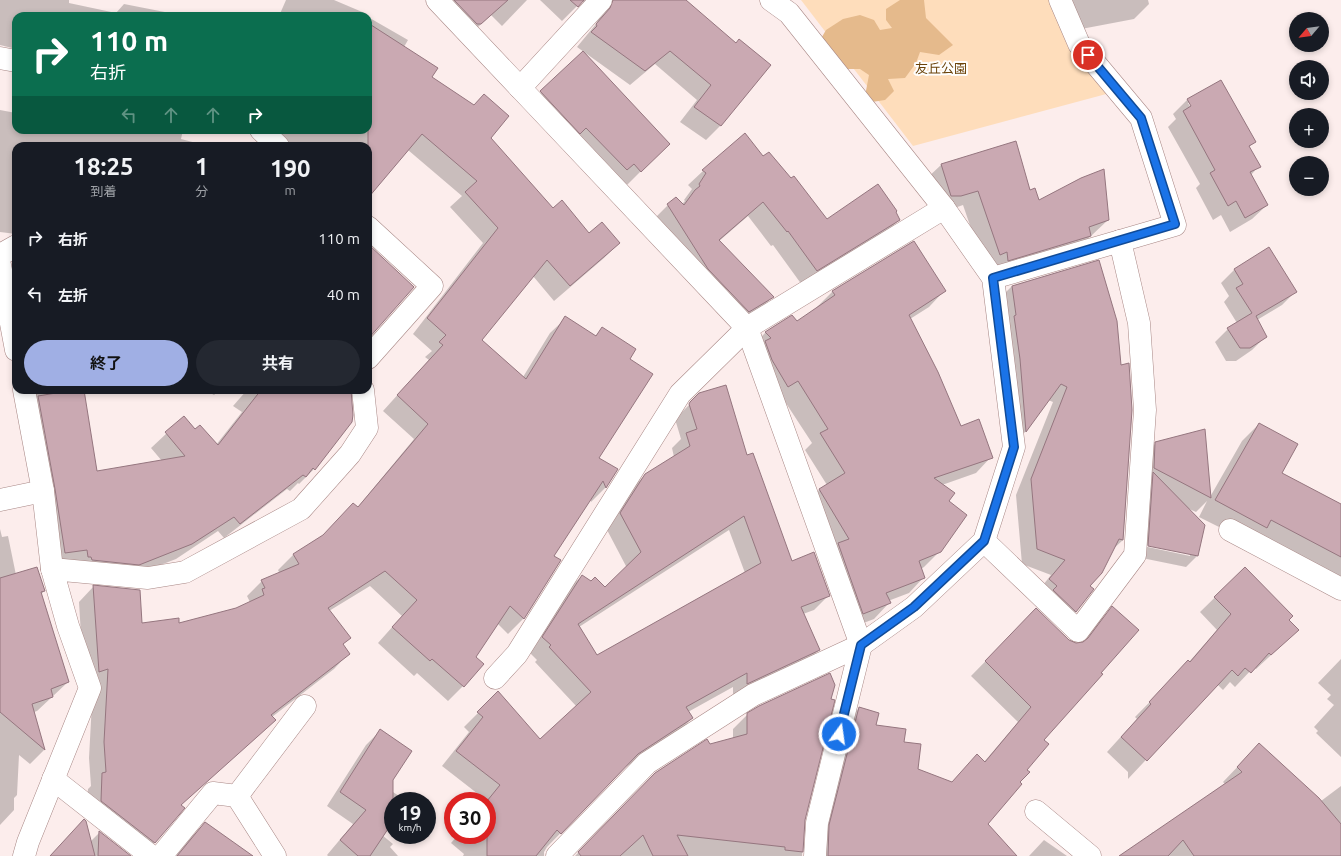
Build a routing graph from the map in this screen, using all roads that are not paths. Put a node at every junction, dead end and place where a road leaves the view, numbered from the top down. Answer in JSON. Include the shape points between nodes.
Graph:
{"nodes":[{"id":1,"x":437,"y":0,"type":"edge"},
{"id":2,"x":601,"y":0,"type":"edge"},
{"id":3,"x":771,"y":0,"type":"edge"},
{"id":4,"x":1060,"y":0,"type":"edge"},
{"id":5,"x":0,"y":58,"type":"edge"},
{"id":6,"x":12,"y":60,"type":"edge"},
{"id":7,"x":520,"y":88,"type":"junction"},
{"id":8,"x":265,"y":134,"type":"edge"},
{"id":9,"x":274,"y":142,"type":"edge"},
{"id":10,"x":944,"y":208,"type":"junction"},
{"id":11,"x":372,"y":232,"type":"edge"},
{"id":12,"x":1120,"y":241,"type":"junction"},
{"id":13,"x":12,"y":248,"type":"edge"},
{"id":14,"x":0,"y":255,"type":"edge"},
{"id":15,"x":0,"y":265,"type":"edge"},
{"id":16,"x":993,"y":278,"type":"junction"},
{"id":17,"x":746,"y":328,"type":"junction"},
{"id":18,"x":12,"y":329,"type":"edge"},
{"id":19,"x":372,"y":354,"type":"edge"},
{"id":20,"x":25,"y":394,"type":"edge"},
{"id":21,"x":363,"y":394,"type":"edge"},
{"id":22,"x":43,"y":491,"type":"junction"},
{"id":23,"x":0,"y":500,"type":"edge"},
{"id":24,"x":1230,"y":530,"type":"dead end"},
{"id":25,"x":984,"y":541,"type":"junction"},
{"id":26,"x":52,"y":569,"type":"junction"},
{"id":27,"x":1341,"y":589,"type":"edge"},
{"id":28,"x":861,"y":645,"type":"junction"},
{"id":29,"x":495,"y":678,"type":"dead end"},
{"id":30,"x":305,"y":706,"type":"dead end"},
{"id":31,"x":53,"y":779,"type":"junction"},
{"id":32,"x":237,"y":796,"type":"junction"},
{"id":33,"x":1036,"y":811,"type":"dead end"},
{"id":34,"x":24,"y":856,"type":"edge"},
{"id":35,"x":151,"y":856,"type":"edge"},
{"id":36,"x":161,"y":856,"type":"edge"},
{"id":37,"x":275,"y":856,"type":"edge"},
{"id":38,"x":557,"y":856,"type":"edge"},
{"id":39,"x":814,"y":856,"type":"edge"},
{"id":40,"x":1090,"y":856,"type":"edge"}],
"edges":[{"from":1,"to":7,"type":"street"},
{"from":2,"to":7,"type":"street"},
{"from":3,"to":10,"type":"street","via":[[789,13]]},
{"from":4,"to":12,"type":"street","via":[[1079,44],[1141,118],[1175,224]]},
{"from":5,"to":6,"type":"street"},
{"from":7,"to":17,"type":"street"},
{"from":8,"to":9,"type":"street"},
{"from":10,"to":16,"type":"street"},
{"from":10,"to":17,"type":"street"},
{"from":11,"to":19,"type":"street","via":[[432,286]]},
{"from":12,"to":16,"type":"street"},
{"from":12,"to":25,"type":"street","via":[[1139,323],[1146,410],[1135,555],[1078,631]]},
{"from":13,"to":14,"type":"street"},
{"from":15,"to":18,"type":"street"},
{"from":16,"to":25,"type":"street","via":[[1014,447]]},
{"from":17,"to":28,"type":"street"},
{"from":17,"to":29,"type":"street","via":[[680,394],[517,654]]},
{"from":20,"to":22,"type":"street"},
{"from":21,"to":26,"type":"street","via":[[367,428],[350,454],[301,509],[186,572],[148,578]]},
{"from":22,"to":23,"type":"street"},
{"from":22,"to":26,"type":"street"},
{"from":24,"to":27,"type":"street"},
{"from":25,"to":28,"type":"street","via":[[914,607]]},
{"from":26,"to":31,"type":"street","via":[[68,626],[90,688]]},
{"from":28,"to":38,"type":"street","via":[[753,695],[647,763]]},
{"from":28,"to":39,"type":"street","via":[[817,823]]},
{"from":30,"to":32,"type":"street"},
{"from":31,"to":34,"type":"street"},
{"from":31,"to":35,"type":"street"},
{"from":32,"to":36,"type":"street","via":[[213,793]]},
{"from":32,"to":37,"type":"street"},
{"from":33,"to":40,"type":"street"}]}
